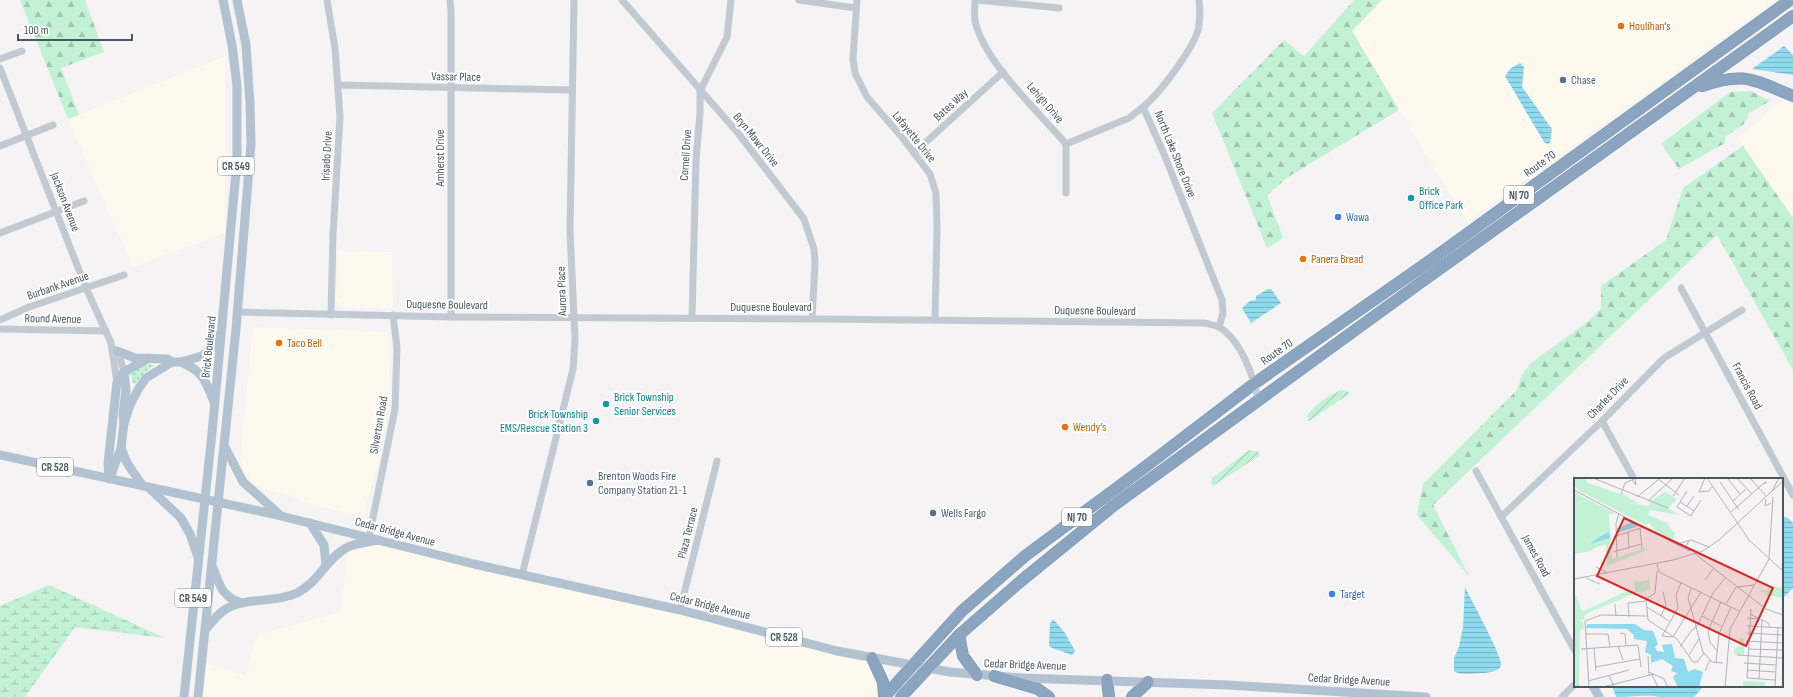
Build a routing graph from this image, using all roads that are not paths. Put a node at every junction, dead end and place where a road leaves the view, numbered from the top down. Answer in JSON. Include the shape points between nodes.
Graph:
{"nodes":[{"id":1,"x":223,"y":0,"type":"edge"},
{"id":2,"x":237,"y":0,"type":"edge"},
{"id":3,"x":327,"y":0,"type":"edge"},
{"id":4,"x":450,"y":0,"type":"edge"},
{"id":5,"x":574,"y":0,"type":"edge"},
{"id":6,"x":622,"y":0,"type":"edge"},
{"id":7,"x":731,"y":0,"type":"edge"},
{"id":8,"x":799,"y":0,"type":"edge"},
{"id":9,"x":976,"y":0,"type":"edge"},
{"id":10,"x":1199,"y":0,"type":"edge"},
{"id":11,"x":1786,"y":3,"type":"edge"},
{"id":12,"x":856,"y":4,"type":"edge"},
{"id":13,"x":1060,"y":8,"type":"dead end"},
{"id":14,"x":1793,"y":16,"type":"edge"},
{"id":15,"x":22,"y":51,"type":"dead end"},
{"id":16,"x":0,"y":59,"type":"edge"},
{"id":17,"x":0,"y":68,"type":"edge"},
{"id":18,"x":1003,"y":72,"type":"junction"},
{"id":19,"x":338,"y":85,"type":"junction"},
{"id":20,"x":451,"y":88,"type":"junction"},
{"id":21,"x":572,"y":90,"type":"junction"},
{"id":22,"x":1690,"y":90,"type":"junction"},
{"id":23,"x":700,"y":91,"type":"junction"},
{"id":24,"x":1793,"y":96,"type":"edge"},
{"id":25,"x":1143,"y":107,"type":"junction"},
{"id":26,"x":53,"y":125,"type":"dead end"},
{"id":27,"x":27,"y":136,"type":"junction"},
{"id":28,"x":1066,"y":144,"type":"junction"},
{"id":29,"x":0,"y":146,"type":"edge"},
{"id":30,"x":914,"y":153,"type":"junction"},
{"id":31,"x":1066,"y":193,"type":"dead end"},
{"id":32,"x":84,"y":201,"type":"dead end"},
{"id":33,"x":56,"y":212,"type":"junction"},
{"id":34,"x":0,"y":233,"type":"edge"},
{"id":35,"x":124,"y":275,"type":"dead end"},
{"id":36,"x":86,"y":288,"type":"junction"},
{"id":37,"x":1681,"y":288,"type":"dead end"},
{"id":38,"x":1742,"y":310,"type":"dead end"},
{"id":39,"x":237,"y":312,"type":"junction"},
{"id":40,"x":331,"y":315,"type":"junction"},
{"id":41,"x":393,"y":315,"type":"junction"},
{"id":42,"x":451,"y":317,"type":"junction"},
{"id":43,"x":574,"y":318,"type":"junction"},
{"id":44,"x":692,"y":318,"type":"junction"},
{"id":45,"x":812,"y":318,"type":"junction"},
{"id":46,"x":0,"y":320,"type":"edge"},
{"id":47,"x":935,"y":320,"type":"junction"},
{"id":48,"x":1219,"y":327,"type":"junction"},
{"id":49,"x":0,"y":329,"type":"edge"},
{"id":50,"x":106,"y":331,"type":"junction"},
{"id":51,"x":222,"y":333,"type":"junction"},
{"id":52,"x":1706,"y":333,"type":"junction"},
{"id":53,"x":111,"y":343,"type":"junction"},
{"id":54,"x":117,"y":351,"type":"junction"},
{"id":55,"x":149,"y":358,"type":"junction"},
{"id":56,"x":177,"y":362,"type":"junction"},
{"id":57,"x":124,"y":372,"type":"junction"},
{"id":58,"x":117,"y":382,"type":"junction"},
{"id":59,"x":1255,"y":382,"type":"junction"},
{"id":60,"x":1258,"y":400,"type":"junction"},
{"id":61,"x":215,"y":403,"type":"junction"},
{"id":62,"x":1602,"y":421,"type":"junction"},
{"id":63,"x":124,"y":423,"type":"junction"},
{"id":64,"x":224,"y":446,"type":"junction"},
{"id":65,"x":121,"y":448,"type":"junction"},
{"id":66,"x":0,"y":455,"type":"edge"},
{"id":67,"x":717,"y":461,"type":"dead end"},
{"id":68,"x":1476,"y":471,"type":"dead end"},
{"id":69,"x":1633,"y":478,"type":"edge"},
{"id":70,"x":1781,"y":478,"type":"edge"},
{"id":71,"x":109,"y":479,"type":"junction"},
{"id":72,"x":1784,"y":483,"type":"edge"},
{"id":73,"x":145,"y":486,"type":"junction"},
{"id":74,"x":1793,"y":495,"type":"edge"},
{"id":75,"x":206,"y":499,"type":"junction"},
{"id":76,"x":219,"y":502,"type":"junction"},
{"id":77,"x":281,"y":516,"type":"junction"},
{"id":78,"x":1501,"y":517,"type":"junction"},
{"id":79,"x":310,"y":523,"type":"junction"},
{"id":80,"x":369,"y":537,"type":"junction"},
{"id":81,"x":380,"y":540,"type":"junction"},
{"id":82,"x":199,"y":560,"type":"junction"},
{"id":83,"x":326,"y":565,"type":"junction"},
{"id":84,"x":212,"y":567,"type":"junction"},
{"id":85,"x":522,"y":575,"type":"junction"},
{"id":86,"x":242,"y":603,"type":"junction"},
{"id":87,"x":680,"y":610,"type":"junction"},
{"id":88,"x":205,"y":632,"type":"junction"},
{"id":89,"x":959,"y":635,"type":"junction"},
{"id":90,"x":1574,"y":649,"type":"edge"},
{"id":91,"x":872,"y":658,"type":"junction"},
{"id":92,"x":912,"y":665,"type":"junction"},
{"id":93,"x":928,"y":668,"type":"junction"},
{"id":94,"x":977,"y":675,"type":"junction"},
{"id":95,"x":994,"y":676,"type":"junction"},
{"id":96,"x":1107,"y":680,"type":"junction"},
{"id":97,"x":1148,"y":682,"type":"junction"},
{"id":98,"x":1574,"y":685,"type":"edge"},
{"id":99,"x":1594,"y":687,"type":"edge"},
{"id":100,"x":1418,"y":696,"type":"edge"},
{"id":101,"x":184,"y":697,"type":"edge"},
{"id":102,"x":198,"y":697,"type":"edge"},
{"id":103,"x":884,"y":697,"type":"edge"},
{"id":104,"x":901,"y":697,"type":"edge"},
{"id":105,"x":1049,"y":697,"type":"edge"},
{"id":106,"x":1109,"y":697,"type":"edge"},
{"id":107,"x":1132,"y":697,"type":"edge"},
{"id":108,"x":1426,"y":697,"type":"edge"},
{"id":109,"x":1562,"y":697,"type":"edge"},
{"id":110,"x":1599,"y":697,"type":"edge"}],
"edges":[{"from":1,"to":51,"type":"main road","name":"Brick Boulevard","number":"CR 549","via":[[232,45],[238,123]]},
{"from":2,"to":39,"type":"main road","name":"Brick Boulevard","number":"CR 549","via":[[246,45],[250,144]]},
{"from":3,"to":19,"type":"street","name":"Irisado Drive"},
{"from":4,"to":20,"type":"street","name":"Amherst Drive"},
{"from":5,"to":21,"type":"street","name":"Aurora Place"},
{"from":6,"to":23,"type":"street","name":"Bryn Mawr Drive"},
{"from":7,"to":23,"type":"street","name":"Cornell Drive","via":[[727,38]]},
{"from":8,"to":12,"type":"street"},
{"from":9,"to":13,"type":"street"},
{"from":9,"to":18,"type":"street","name":"Lehigh Drive","via":[[975,20],[978,30],[993,61]]},
{"from":10,"to":25,"type":"street","name":"North Lake Shore Drive","via":[[1199,25],[1193,44],[1167,81]]},
{"from":11,"to":59,"type":"highway","name":"Route 70","number":"NJ 70","via":[[1431,260]]},
{"from":12,"to":30,"type":"street","name":"Lafayette Drive","via":[[853,59],[855,72],[867,97]]},
{"from":14,"to":22,"type":"highway","number":"NJ 70"},
{"from":15,"to":16,"type":"street"},
{"from":17,"to":27,"type":"street","name":"Jackson Avenue"},
{"from":18,"to":28,"type":"street","name":"Lehigh Drive"},
{"from":18,"to":30,"type":"street","name":"Bates Way"},
{"from":19,"to":20,"type":"street","name":"Vassar Place"},
{"from":19,"to":40,"type":"street","name":"Irisado Drive","via":[[340,117]]},
{"from":20,"to":21,"type":"street","name":"Vassar Place"},
{"from":20,"to":42,"type":"street","name":"Amherst Drive"},
{"from":21,"to":43,"type":"street","name":"Aurora Place","via":[[570,231]]},
{"from":22,"to":24,"type":"highway","via":[[1720,80],[1744,78]]},
{"from":22,"to":60,"type":"highway","number":"NJ 70"},
{"from":23,"to":44,"type":"street","name":"Cornell Drive"},
{"from":23,"to":45,"type":"street","name":"Bryn Mawr Drive","via":[[738,134],[804,219],[816,262]]},
{"from":25,"to":28,"type":"street","via":[[1129,118]]},
{"from":25,"to":48,"type":"street","name":"North Lake Shore Drive","via":[[1162,148],[1222,300],[1223,313]]},
{"from":26,"to":27,"type":"street"},
{"from":27,"to":29,"type":"street"},
{"from":27,"to":33,"type":"street","name":"Jackson Avenue"},
{"from":28,"to":31,"type":"street"},
{"from":30,"to":47,"type":"street","name":"Lafayette Drive","via":[[930,174],[936,193]]},
{"from":32,"to":33,"type":"street"},
{"from":33,"to":34,"type":"street"},
{"from":33,"to":36,"type":"street","name":"Jackson Avenue"},
{"from":35,"to":36,"type":"street","name":"Burbank Avenue"},
{"from":36,"to":46,"type":"street","name":"Burbank Avenue","via":[[29,307]]},
{"from":36,"to":50,"type":"street","name":"Jackson Avenue"},
{"from":37,"to":52,"type":"street","name":"Francis Road"},
{"from":38,"to":52,"type":"street","name":"Charles Drive"},
{"from":39,"to":40,"type":"street","name":"Duquesne Boulevard"},
{"from":39,"to":64,"type":"main road","name":"Brick Boulevard","number":"CR 549"},
{"from":40,"to":41,"type":"street","name":"Duquesne Boulevard"},
{"from":41,"to":42,"type":"street","name":"Duquesne Boulevard"},
{"from":41,"to":80,"type":"street","name":"Silverton Road","via":[[397,348],[395,409]]},
{"from":42,"to":43,"type":"street","name":"Duquesne Boulevard"},
{"from":43,"to":44,"type":"street","name":"Duquesne Boulevard"},
{"from":43,"to":85,"type":"street","name":"Aurora Place","via":[[573,369]]},
{"from":44,"to":45,"type":"street","name":"Duquesne Boulevard"},
{"from":45,"to":47,"type":"street","name":"Duquesne Boulevard"},
{"from":47,"to":48,"type":"street","name":"Duquesne Boulevard","via":[[1204,323]]},
{"from":48,"to":59,"type":"street","via":[[1237,344]]},
{"from":49,"to":50,"type":"street","name":"Round Avenue"},
{"from":50,"to":53,"type":"street","name":"Jackson Avenue"},
{"from":51,"to":56,"type":"main road","via":[[207,352],[196,358]]},
{"from":51,"to":61,"type":"main road","name":"Brick Boulevard","number":"CR 549"},
{"from":52,"to":62,"type":"street","name":"Charles Drive","via":[[1664,358]]},
{"from":52,"to":70,"type":"street","name":"Francis Road"},
{"from":53,"to":54,"type":"street","name":"Jackson Avenue"},
{"from":53,"to":58,"type":"street","name":"Jackson Avenue"},
{"from":54,"to":55,"type":"main road","via":[[130,356]]},
{"from":54,"to":57,"type":"street","name":"Jackson Avenue"},
{"from":55,"to":56,"type":"main road"},
{"from":55,"to":57,"type":"main road"},
{"from":56,"to":61,"type":"main road","via":[[192,366],[200,373]]},
{"from":56,"to":63,"type":"main road","via":[[146,378],[130,405]]},
{"from":57,"to":58,"type":"main road"},
{"from":57,"to":63,"type":"main road","name":"Jackson Avenue"},
{"from":58,"to":71,"type":"main road","name":"Jackson Avenue","via":[[108,463]]},
{"from":59,"to":60,"type":"street"},
{"from":59,"to":92,"type":"highway","number":"NJ 70","via":[[1004,572]]},
{"from":60,"to":89,"type":"highway","number":"NJ 70","via":[[1113,506],[1021,580]]},
{"from":61,"to":75,"type":"main road","name":"Brick Boulevard","number":"CR 549"},
{"from":62,"to":69,"type":"street"},
{"from":62,"to":78,"type":"street","name":"Charles Drive"},
{"from":63,"to":65,"type":"main road","name":"Jackson Avenue"},
{"from":64,"to":76,"type":"main road","name":"Brick Boulevard","number":"CR 549"},
{"from":64,"to":77,"type":"main road","via":[[243,482]]},
{"from":65,"to":71,"type":"main road","name":"Jackson Avenue"},
{"from":65,"to":73,"type":"main road","via":[[127,463]]},
{"from":66,"to":71,"type":"main road","name":"Cedar Bridge Avenue","number":"CR 528"},
{"from":67,"to":87,"type":"street","name":"Plaza Terrace"},
{"from":68,"to":78,"type":"street","name":"James Road"},
{"from":71,"to":73,"type":"main road","name":"Cedar Bridge Avenue","number":"CR 528"},
{"from":72,"to":74,"type":"street","name":"Francis Road"},
{"from":73,"to":75,"type":"main road","name":"Cedar Bridge Avenue","number":"CR 528"},
{"from":73,"to":82,"type":"main road","via":[[176,511],[190,534]]},
{"from":75,"to":76,"type":"main road","name":"Cedar Bridge Avenue","number":"CR 528"},
{"from":75,"to":82,"type":"main road","name":"Brick Boulevard","number":"CR 549"},
{"from":76,"to":77,"type":"main road","name":"Cedar Bridge Avenue","number":"CR 528"},
{"from":76,"to":84,"type":"main road","name":"Brick Boulevard","number":"CR 549"},
{"from":77,"to":79,"type":"main road","name":"Cedar Bridge Avenue","number":"CR 528"},
{"from":78,"to":90,"type":"street","name":"James Road"},
{"from":79,"to":80,"type":"main road","name":"Cedar Bridge Avenue","number":"CR 528"},
{"from":79,"to":83,"type":"main road","via":[[324,545]]},
{"from":80,"to":81,"type":"main road","name":"Cedar Bridge Avenue","number":"CR 528"},
{"from":81,"to":83,"type":"main road","via":[[346,548]]},
{"from":81,"to":85,"type":"main road","name":"Cedar Bridge Avenue","number":"CR 528"},
{"from":82,"to":101,"type":"main road","name":"Brick Boulevard","number":"CR 549"},
{"from":83,"to":86,"type":"main road","via":[[315,581],[297,593],[280,599]]},
{"from":84,"to":86,"type":"main road","via":[[223,591],[230,598]]},
{"from":84,"to":88,"type":"main road","name":"Brick Boulevard","number":"CR 549"},
{"from":85,"to":87,"type":"main road","name":"Cedar Bridge Avenue","number":"CR 528"},
{"from":86,"to":88,"type":"main road","via":[[224,610]]},
{"from":87,"to":91,"type":"main road","name":"Cedar Bridge Avenue","number":"CR 528"},
{"from":88,"to":102,"type":"main road","name":"Brick Boulevard","number":"CR 549"},
{"from":89,"to":93,"type":"highway","number":"NJ 70"},
{"from":89,"to":94,"type":"highway","via":[[963,656]]},
{"from":91,"to":92,"type":"main road","name":"Cedar Bridge Avenue","number":"CR 528"},
{"from":91,"to":103,"type":"highway","via":[[883,682]]},
{"from":92,"to":93,"type":"main road","name":"Cedar Bridge Avenue","number":"CR 528"},
{"from":92,"to":103,"type":"highway","number":"NJ 70"},
{"from":93,"to":94,"type":"main road","name":"Cedar Bridge Avenue","number":"CR 528"},
{"from":93,"to":104,"type":"highway","number":"NJ 70"},
{"from":94,"to":95,"type":"main road","name":"Cedar Bridge Avenue","number":"CR 528"},
{"from":95,"to":96,"type":"main road","name":"Cedar Bridge Avenue","number":"CR 528"},
{"from":95,"to":105,"type":"highway","via":[[1038,690]]},
{"from":96,"to":97,"type":"main road","name":"Cedar Bridge Avenue","number":"CR 528"},
{"from":96,"to":106,"type":"highway"},
{"from":97,"to":100,"type":"main road","name":"Cedar Bridge Avenue","number":"CR 528"},
{"from":97,"to":107,"type":"highway"},
{"from":98,"to":109,"type":"street"},
{"from":99,"to":110,"type":"main road"},
{"from":100,"to":108,"type":"main road","name":"Cedar Bridge Avenue","number":"CR 528"}]}
